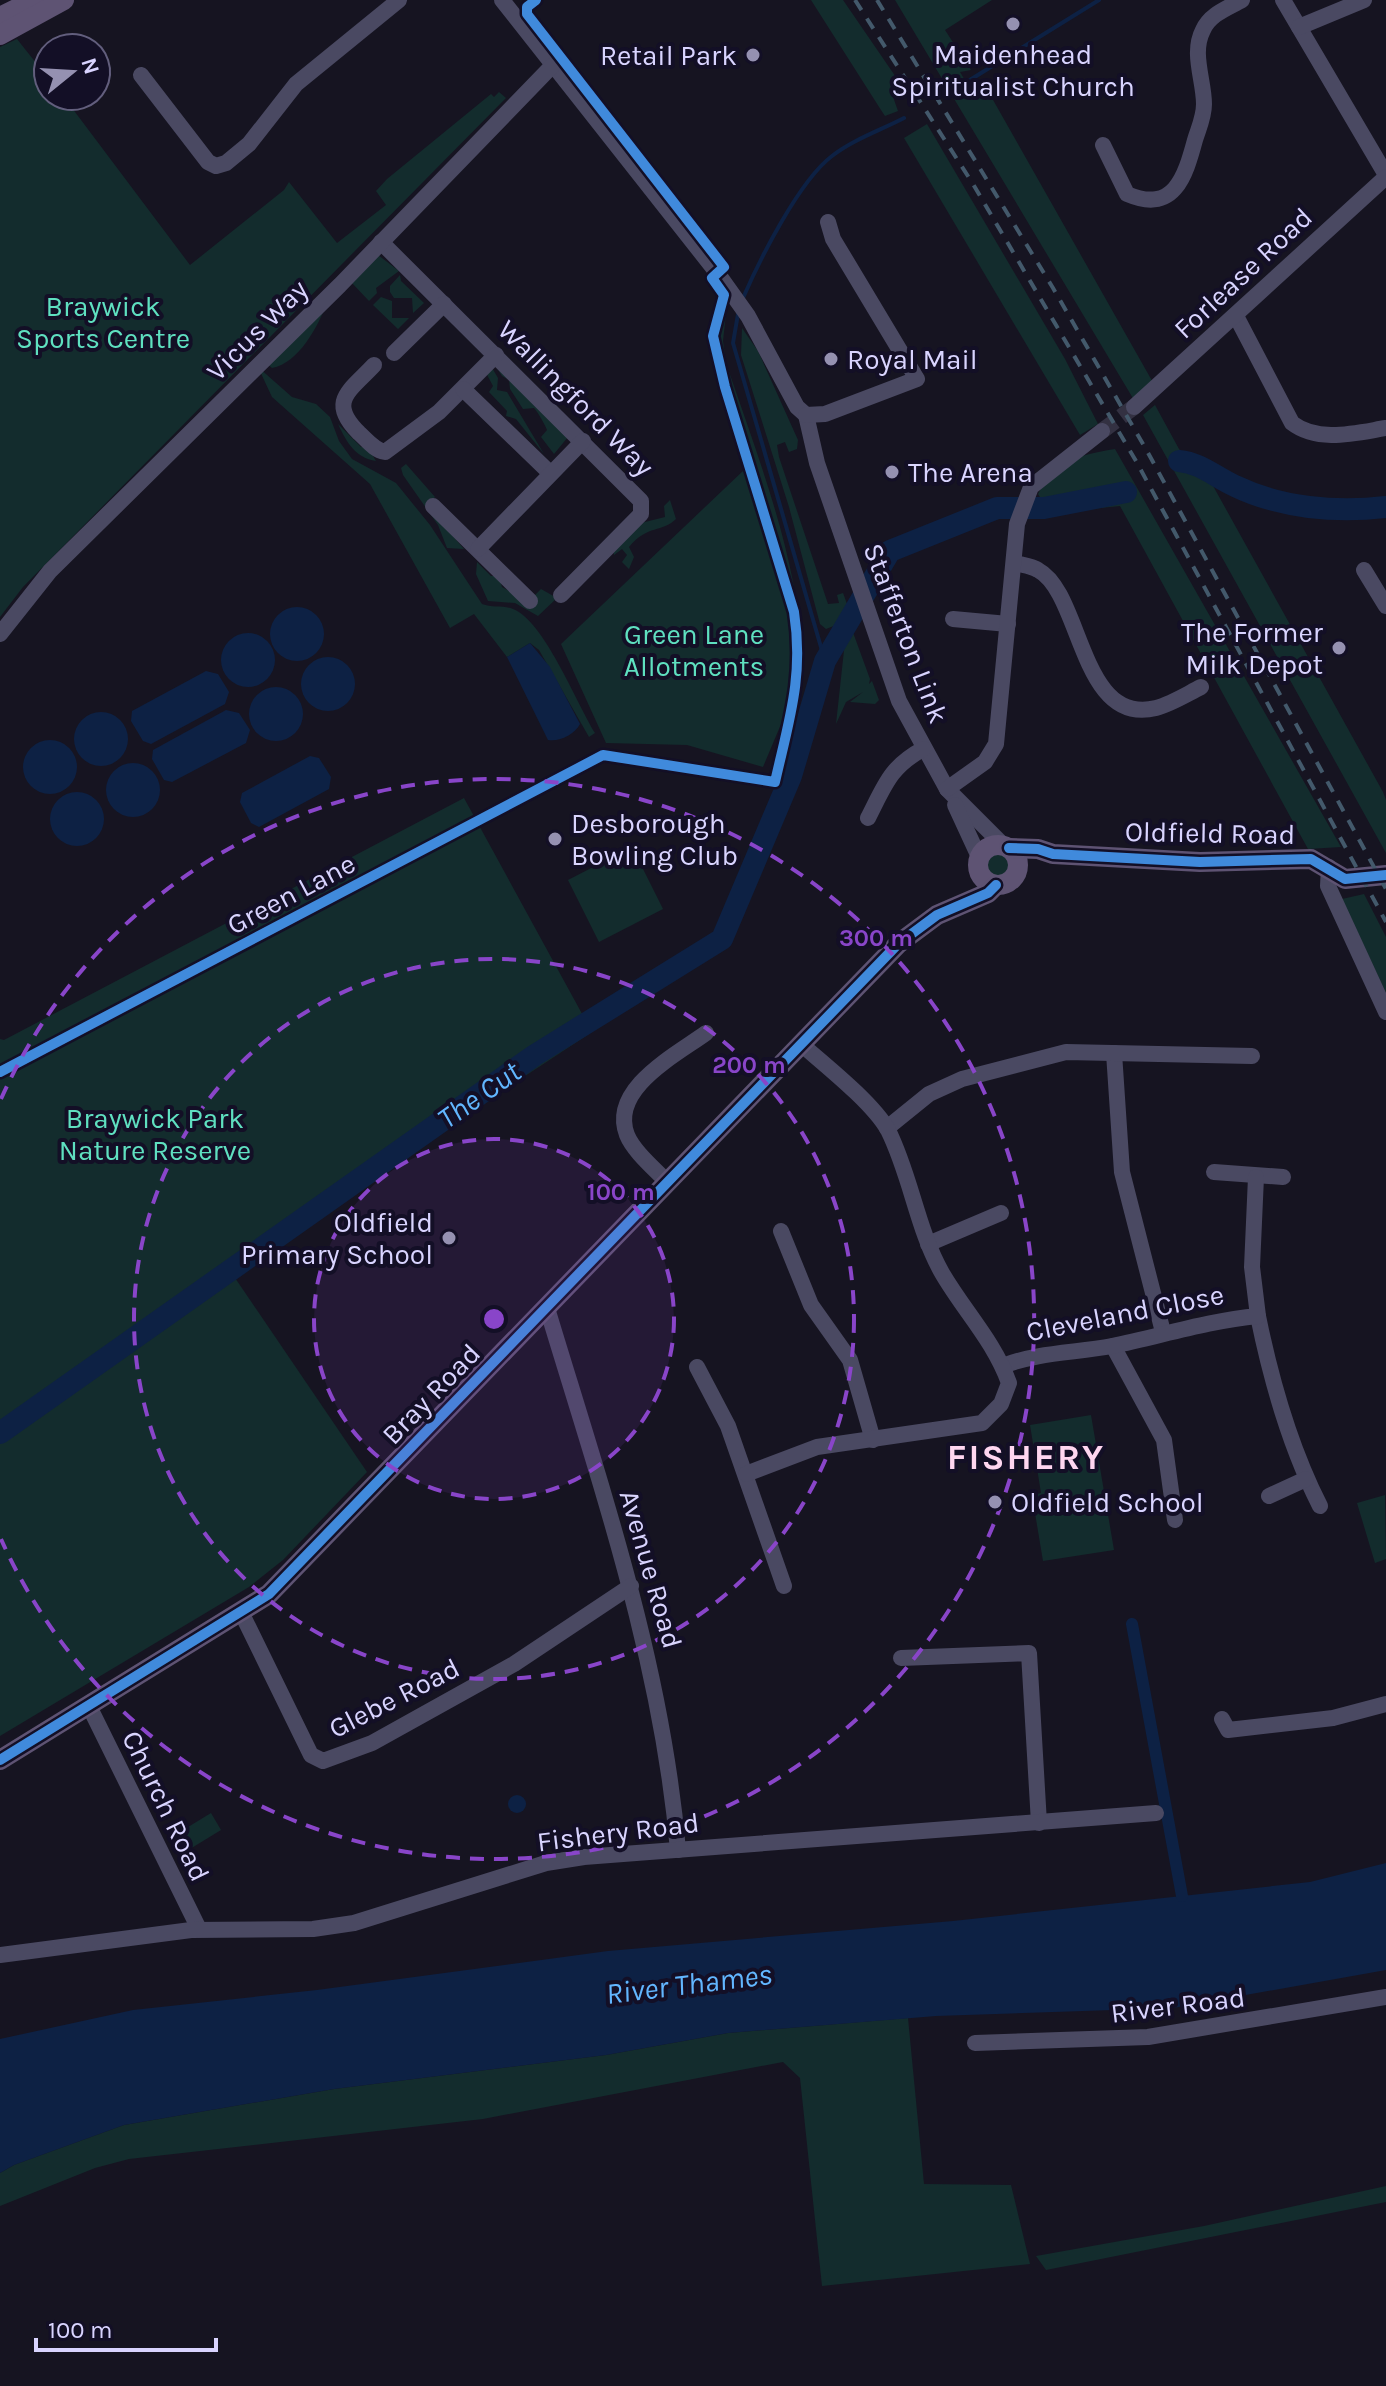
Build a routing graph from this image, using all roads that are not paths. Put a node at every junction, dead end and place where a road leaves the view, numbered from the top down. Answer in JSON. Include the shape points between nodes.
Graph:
{"nodes":[{"id":1,"x":34,"y":0,"type":"edge"},
{"id":2,"x":64,"y":0,"type":"edge"},
{"id":3,"x":399,"y":0,"type":"edge"},
{"id":4,"x":502,"y":0,"type":"edge"},
{"id":5,"x":1242,"y":0,"type":"edge"},
{"id":6,"x":1283,"y":0,"type":"edge"},
{"id":7,"x":1364,"y":0,"type":"edge"},
{"id":8,"x":0,"y":17,"type":"edge"},
{"id":9,"x":1299,"y":27,"type":"junction"},
{"id":10,"x":0,"y":35,"type":"edge"},
{"id":11,"x":553,"y":65,"type":"junction"},
{"id":12,"x":141,"y":75,"type":"dead end"},
{"id":13,"x":1103,"y":145,"type":"dead end"},
{"id":14,"x":1386,"y":176,"type":"edge"},
{"id":15,"x":828,"y":222,"type":"dead end"},
{"id":16,"x":381,"y":242,"type":"junction"},
{"id":17,"x":444,"y":304,"type":"junction"},
{"id":18,"x":1236,"y":316,"type":"junction"},
{"id":19,"x":394,"y":353,"type":"dead end"},
{"id":20,"x":496,"y":355,"type":"junction"},
{"id":21,"x":374,"y":365,"type":"dead end"},
{"id":22,"x":463,"y":389,"type":"junction"},
{"id":23,"x":1134,"y":407,"type":"tunnel mouth"},
{"id":24,"x":806,"y":415,"type":"junction"},
{"id":25,"x":1386,"y":428,"type":"edge"},
{"id":26,"x":1102,"y":431,"type":"tunnel mouth"},
{"id":27,"x":583,"y":441,"type":"junction"},
{"id":28,"x":550,"y":473,"type":"junction"},
{"id":29,"x":433,"y":506,"type":"dead end"},
{"id":30,"x":478,"y":549,"type":"junction"},
{"id":31,"x":1015,"y":563,"type":"junction"},
{"id":32,"x":1364,"y":570,"type":"dead end"},
{"id":33,"x":561,"y":595,"type":"dead end"},
{"id":34,"x":530,"y":601,"type":"dead end"},
{"id":35,"x":1386,"y":606,"type":"edge"},
{"id":36,"x":953,"y":619,"type":"dead end"},
{"id":37,"x":1008,"y":624,"type":"junction"},
{"id":38,"x":0,"y":634,"type":"edge"},
{"id":39,"x":1201,"y":687,"type":"dead end"},
{"id":40,"x":923,"y":749,"type":"junction"},
{"id":41,"x":947,"y":789,"type":"junction"},
{"id":42,"x":868,"y":818,"type":"dead end"},
{"id":43,"x":1013,"y":847,"type":"junction"},
{"id":44,"x":1053,"y":854,"type":"junction"},
{"id":45,"x":978,"y":863,"type":"junction"},
{"id":46,"x":1386,"y":865,"type":"edge"},
{"id":47,"x":1329,"y":867,"type":"junction"},
{"id":48,"x":1017,"y":871,"type":"junction"},
{"id":49,"x":1386,"y":875,"type":"edge"},
{"id":50,"x":996,"y":885,"type":"junction"},
{"id":51,"x":954,"y":905,"type":"junction"},
{"id":52,"x":1386,"y":1012,"type":"edge"},
{"id":53,"x":706,"y":1033,"type":"dead end"},
{"id":54,"x":801,"y":1044,"type":"junction"},
{"id":55,"x":1114,"y":1053,"type":"junction"},
{"id":56,"x":1252,"y":1056,"type":"dead end"},
{"id":57,"x":887,"y":1128,"type":"junction"},
{"id":58,"x":1214,"y":1172,"type":"dead end"},
{"id":59,"x":1256,"y":1177,"type":"junction"},
{"id":60,"x":1283,"y":1177,"type":"dead end"},
{"id":61,"x":668,"y":1183,"type":"junction"},
{"id":62,"x":1001,"y":1213,"type":"dead end"},
{"id":63,"x":781,"y":1231,"type":"dead end"},
{"id":64,"x":928,"y":1244,"type":"junction"},
{"id":65,"x":547,"y":1308,"type":"junction"},
{"id":66,"x":1258,"y":1316,"type":"junction"},
{"id":67,"x":1163,"y":1332,"type":"junction"},
{"id":68,"x":1113,"y":1346,"type":"junction"},
{"id":69,"x":1003,"y":1366,"type":"junction"},
{"id":70,"x":697,"y":1367,"type":"dead end"},
{"id":71,"x":873,"y":1440,"type":"junction"},
{"id":72,"x":746,"y":1474,"type":"junction"},
{"id":73,"x":1306,"y":1479,"type":"junction"},
{"id":74,"x":1269,"y":1496,"type":"dead end"},
{"id":75,"x":1320,"y":1506,"type":"dead end"},
{"id":76,"x":1175,"y":1520,"type":"dead end"},
{"id":77,"x":631,"y":1586,"type":"junction"},
{"id":78,"x":784,"y":1586,"type":"dead end"},
{"id":79,"x":242,"y":1614,"type":"junction"},
{"id":80,"x":901,"y":1658,"type":"dead end"},
{"id":81,"x":1386,"y":1704,"type":"edge"},
{"id":82,"x":89,"y":1706,"type":"junction"},
{"id":83,"x":1222,"y":1719,"type":"dead end"},
{"id":84,"x":0,"y":1760,"type":"edge"},
{"id":85,"x":1156,"y":1813,"type":"dead end"},
{"id":86,"x":1039,"y":1823,"type":"junction"},
{"id":87,"x":678,"y":1850,"type":"junction"},
{"id":88,"x":199,"y":1929,"type":"junction"},
{"id":89,"x":0,"y":1955,"type":"edge"},
{"id":90,"x":1386,"y":1997,"type":"edge"},
{"id":91,"x":975,"y":2043,"type":"dead end"}],
"edges":[{"from":1,"to":8,"type":"main road"},
{"from":2,"to":10,"type":"main road"},
{"from":3,"to":12,"type":"street","via":[[296,84],[249,144],[216,166]]},
{"from":4,"to":11,"type":"street","name":"Stafferton Link"},
{"from":5,"to":13,"type":"street","via":[[1214,15],[1202,30],[1198,50],[1203,120],[1183,180],[1170,194],[1141,200],[1127,194]]},
{"from":6,"to":9,"type":"street"},
{"from":7,"to":9,"type":"street"},
{"from":9,"to":14,"type":"street"},
{"from":11,"to":16,"type":"street","name":"Vicus Way"},
{"from":11,"to":24,"type":"street","name":"Stafferton Link","via":[[718,274]]},
{"from":14,"to":18,"type":"street","name":"Forlease Road"},
{"from":15,"to":24,"type":"street","via":[[833,239],[917,379],[825,414]]},
{"from":16,"to":17,"type":"street","name":"Wallingford Way"},
{"from":16,"to":38,"type":"street","name":"Vicus Way","via":[[50,571]]},
{"from":17,"to":19,"type":"street"},
{"from":17,"to":20,"type":"street","name":"Wallingford Way"},
{"from":18,"to":23,"type":"street","name":"Forlease Road"},
{"from":18,"to":25,"type":"street","via":[[1292,423],[1304,432]]},
{"from":20,"to":22,"type":"street"},
{"from":20,"to":27,"type":"street","name":"Wallingford Way"},
{"from":21,"to":22,"type":"street","via":[[344,397],[342,411],[376,449],[388,452]]},
{"from":22,"to":28,"type":"street"},
{"from":24,"to":40,"type":"street","name":"Stafferton Link","via":[[875,639]]},
{"from":26,"to":31,"type":"street","via":[[1031,487],[1017,524]]},
{"from":27,"to":28,"type":"street"},
{"from":27,"to":33,"type":"street","name":"Wallingford Way","via":[[644,510]]},
{"from":28,"to":30,"type":"street"},
{"from":29,"to":30,"type":"street"},
{"from":30,"to":34,"type":"street"},
{"from":31,"to":37,"type":"street"},
{"from":31,"to":39,"type":"street","via":[[1040,570],[1057,593],[1104,692],[1128,707],[1155,708]]},
{"from":32,"to":35,"type":"street"},
{"from":36,"to":37,"type":"street"},
{"from":37,"to":41,"type":"street","via":[[996,744],[985,762]]},
{"from":40,"to":41,"type":"street","name":"Stafferton Link"},
{"from":40,"to":42,"type":"street","via":[[890,773]]},
{"from":41,"to":43,"type":"street","name":"Stafferton Link"},
{"from":41,"to":45,"type":"street"},
{"from":43,"to":44,"type":"main road","name":"Oldfield Road"},
{"from":43,"to":45,"type":"main road","via":[[987,848]]},
{"from":43,"to":48,"type":"main road"},
{"from":44,"to":47,"type":"main road","name":"Oldfield Road","via":[[1200,862],[1311,859]]},
{"from":44,"to":48,"type":"main road"},
{"from":45,"to":50,"type":"main road","via":[[983,879]]},
{"from":45,"to":51,"type":"main road"},
{"from":46,"to":47,"type":"main road","name":"Oldfield Road"},
{"from":47,"to":49,"type":"main road","name":"Oldfield Road","via":[[1345,879]]},
{"from":47,"to":52,"type":"street","via":[[1329,889]]},
{"from":48,"to":50,"type":"main road","via":[[1009,882]]},
{"from":50,"to":51,"type":"main road","name":"Bray Road"},
{"from":51,"to":54,"type":"main road","name":"Bray Road","via":[[898,944]]},
{"from":53,"to":61,"type":"street","via":[[637,1086],[625,1107],[628,1137]]},
{"from":54,"to":57,"type":"street"},
{"from":54,"to":61,"type":"main road","name":"Bray Road"},
{"from":55,"to":56,"type":"street"},
{"from":55,"to":57,"type":"street","via":[[1066,1052],[962,1079],[929,1094]]},
{"from":55,"to":67,"type":"street","via":[[1122,1172]]},
{"from":57,"to":64,"type":"street"},
{"from":58,"to":59,"type":"street"},
{"from":59,"to":60,"type":"street"},
{"from":59,"to":66,"type":"street","name":"Cleveland Close","via":[[1252,1267]]},
{"from":61,"to":65,"type":"main road","name":"Bray Road"},
{"from":62,"to":64,"type":"street"},
{"from":63,"to":71,"type":"street","via":[[811,1305],[850,1360]]},
{"from":64,"to":69,"type":"street"},
{"from":65,"to":77,"type":"street","name":"Avenue Road"},
{"from":65,"to":79,"type":"main road","name":"Bray Road","via":[[320,1544]]},
{"from":66,"to":67,"type":"street","name":"Cleveland Close"},
{"from":66,"to":73,"type":"street","name":"Cleveland Close","via":[[1267,1363]]},
{"from":67,"to":68,"type":"street","name":"Cleveland Close"},
{"from":68,"to":69,"type":"street","name":"Cleveland Close","via":[[1025,1357]]},
{"from":68,"to":76,"type":"street","via":[[1164,1440]]},
{"from":69,"to":71,"type":"street","via":[[1009,1383],[1005,1394],[982,1423]]},
{"from":70,"to":72,"type":"street"},
{"from":71,"to":72,"type":"street","via":[[817,1447]]},
{"from":72,"to":78,"type":"street"},
{"from":73,"to":74,"type":"street"},
{"from":73,"to":75,"type":"street","name":"Cleveland Close"},
{"from":77,"to":79,"type":"street","name":"Glebe Road","via":[[500,1672],[372,1743],[321,1761],[311,1755]]},
{"from":77,"to":87,"type":"street","name":"Avenue Road","via":[[667,1753]]},
{"from":79,"to":82,"type":"main road","name":"Bray Road"},
{"from":80,"to":86,"type":"street","via":[[1029,1653]]},
{"from":81,"to":83,"type":"street","via":[[1333,1718],[1228,1730]]},
{"from":82,"to":84,"type":"main road","name":"Bray Road"},
{"from":82,"to":88,"type":"street","name":"Church Road"},
{"from":85,"to":86,"type":"street","name":"Fishery Road"},
{"from":86,"to":87,"type":"street","name":"Fishery Road"},
{"from":87,"to":88,"type":"street","name":"Fishery Road","via":[[546,1863],[354,1923],[313,1929]]},
{"from":88,"to":89,"type":"street","name":"Fishery Road"},
{"from":90,"to":91,"type":"street","name":"River Road","via":[[1148,2037]]}]}
